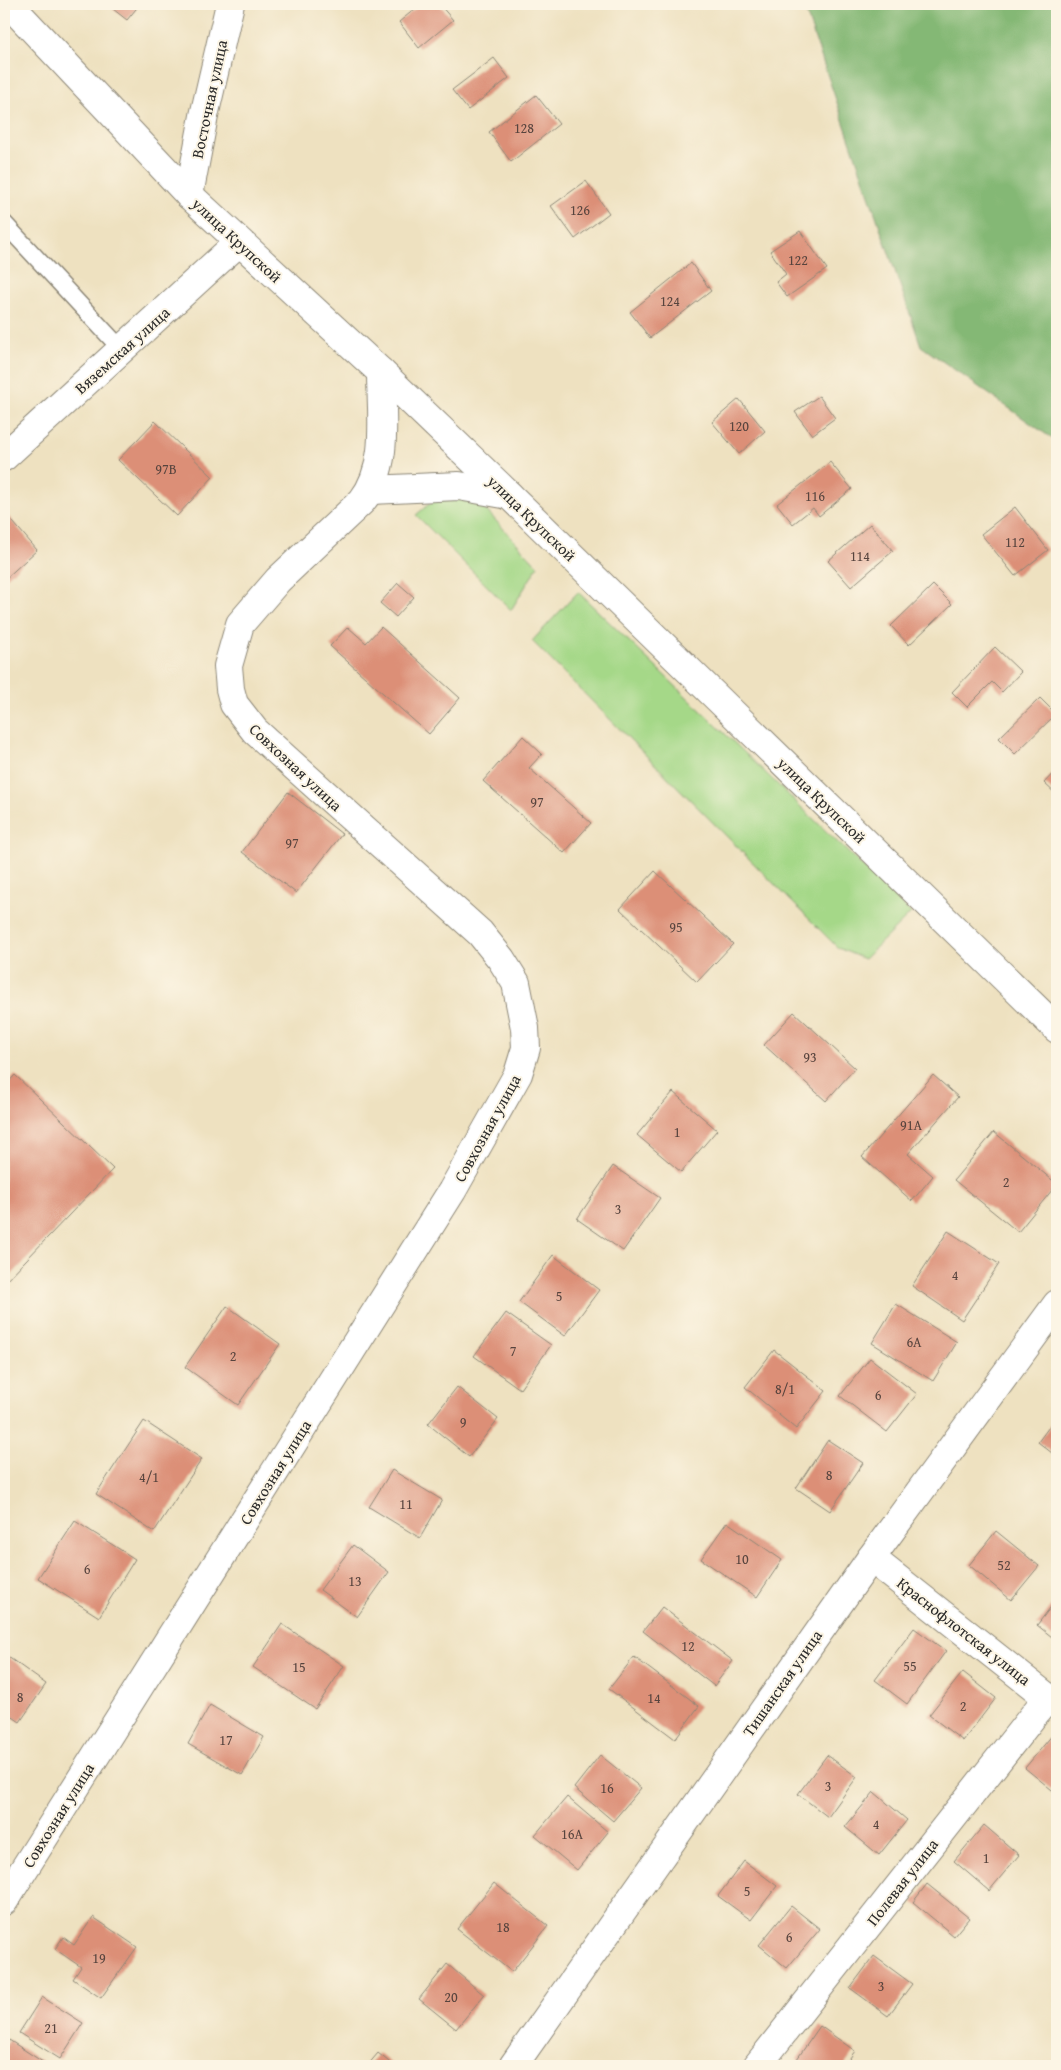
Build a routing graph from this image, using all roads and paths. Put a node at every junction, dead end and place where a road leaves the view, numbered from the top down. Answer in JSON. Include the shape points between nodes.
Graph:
{"nodes":[{"id":1,"x":8,"y":4,"type":"edge"},
{"id":2,"x":230,"y":4,"type":"edge"},
{"id":3,"x":189,"y":195,"type":"junction"},
{"id":4,"x":4,"y":223,"type":"edge"},
{"id":5,"x":239,"y":242,"type":"junction"},
{"id":6,"x":122,"y":350,"type":"junction"},
{"id":7,"x":381,"y":372,"type":"junction"},
{"id":8,"x":4,"y":457,"type":"edge"},
{"id":9,"x":371,"y":490,"type":"junction"},
{"id":10,"x":509,"y":495,"type":"junction"},
{"id":11,"x":1057,"y":1030,"type":"edge"},
{"id":12,"x":1057,"y":1304,"type":"edge"},
{"id":13,"x":871,"y":1558,"type":"junction"},
{"id":14,"x":1052,"y":1701,"type":"edge"},
{"id":15,"x":4,"y":1901,"type":"edge"},
{"id":16,"x":513,"y":2066,"type":"edge"},
{"id":17,"x":757,"y":2066,"type":"edge"}],
"edges":[{"from":1,"to":3,"type":"street","name":"улица Крупской"},
{"from":2,"to":3,"type":"street","name":"Восточная улица"},
{"from":3,"to":5,"type":"street","name":"улица Крупской"},
{"from":4,"to":6,"type":"lane"},
{"from":5,"to":6,"type":"street","name":"Вяземская улица"},
{"from":5,"to":7,"type":"street","name":"улица Крупской"},
{"from":6,"to":8,"type":"street","name":"Вяземская улица"},
{"from":7,"to":9,"type":"street","name":"Совхозная улица","via":[[381,448]]},
{"from":7,"to":10,"type":"street","name":"улица Крупской"},
{"from":9,"to":10,"type":"street","via":[[459,486]]},
{"from":9,"to":15,"type":"street","name":"Совхозная улица","via":[[278,580],[240,624],[228,666],[234,704],[255,732],[480,933],[516,984],[526,1048],[518,1074],[452,1191]]},
{"from":10,"to":11,"type":"street","name":"улица Крупской"},
{"from":12,"to":13,"type":"street","name":"Тишанская улица"},
{"from":13,"to":14,"type":"street","name":"Краснофлотская улица"},
{"from":13,"to":16,"type":"street","name":"Тишанская улица"},
{"from":14,"to":17,"type":"street","name":"Полевая улица"}]}
